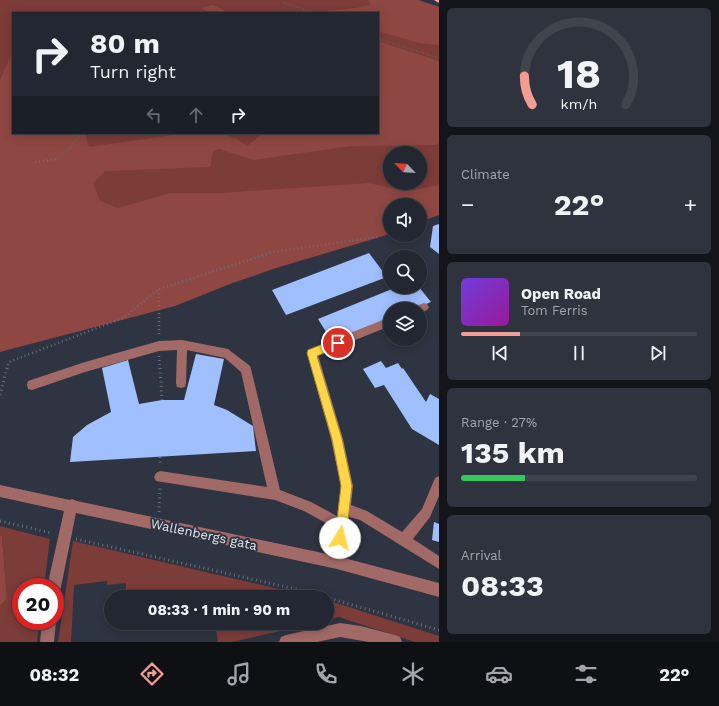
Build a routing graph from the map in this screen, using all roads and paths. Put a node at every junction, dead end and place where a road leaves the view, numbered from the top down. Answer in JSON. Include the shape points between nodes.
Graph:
{"nodes":[{"id":1,"x":284,"y":3,"type":"dead end"},
{"id":2,"x":314,"y":12,"type":"edge"},
{"id":3,"x":379,"y":39,"type":"edge"},
{"id":4,"x":439,"y":58,"type":"edge"},
{"id":5,"x":81,"y":134,"type":"edge"},
{"id":6,"x":36,"y":162,"type":"dead end"},
{"id":7,"x":377,"y":237,"type":"dead end"},
{"id":8,"x":383,"y":324,"type":"edge"},
{"id":9,"x":182,"y":345,"type":"junction"},
{"id":10,"x":181,"y":383,"type":"dead end"},
{"id":11,"x":32,"y":385,"type":"dead end"},
{"id":12,"x":0,"y":395,"type":"edge"},
{"id":13,"x":160,"y":458,"type":"dead end"},
{"id":14,"x":160,"y":477,"type":"junction"},
{"id":15,"x":439,"y":482,"type":"edge"},
{"id":16,"x":0,"y":491,"type":"edge"},
{"id":17,"x":275,"y":494,"type":"junction"},
{"id":18,"x":72,"y":506,"type":"junction"},
{"id":19,"x":345,"y":510,"type":"junction"},
{"id":20,"x":0,"y":520,"type":"edge"},
{"id":21,"x":158,"y":524,"type":"junction"},
{"id":22,"x":342,"y":525,"type":"junction"},
{"id":23,"x":64,"y":536,"type":"junction"},
{"id":24,"x":403,"y":541,"type":"junction"},
{"id":25,"x":337,"y":563,"type":"junction"},
{"id":26,"x":439,"y":563,"type":"edge"},
{"id":27,"x":56,"y":578,"type":"edge"},
{"id":28,"x":406,"y":581,"type":"junction"},
{"id":29,"x":439,"y":590,"type":"edge"},
{"id":30,"x":439,"y":596,"type":"edge"},
{"id":31,"x":48,"y":630,"type":"edge"},
{"id":32,"x":439,"y":630,"type":"edge"},
{"id":33,"x":47,"y":642,"type":"edge"},
{"id":34,"x":286,"y":642,"type":"edge"},
{"id":35,"x":395,"y":642,"type":"edge"}],
"edges":[{"from":1,"to":2,"type":"path"},
{"from":3,"to":4,"type":"path"},
{"from":5,"to":6,"type":"path","via":[[56,160]]},
{"from":7,"to":12,"type":"path","via":[[273,252],[159,289],[123,318],[9,362]]},
{"from":8,"to":19,"type":"street","via":[[312,353],[337,439],[347,486]]},
{"from":9,"to":10,"type":"street"},
{"from":9,"to":11,"type":"street","via":[[159,346]]},
{"from":9,"to":17,"type":"street","via":[[228,354],[246,369]]},
{"from":13,"to":14,"type":"path"},
{"from":14,"to":17,"type":"street"},
{"from":14,"to":21,"type":"path"},
{"from":15,"to":24,"type":"street","via":[[426,513]]},
{"from":16,"to":18,"type":"street","name":"Wallenbergs gata"},
{"from":17,"to":22,"type":"street","via":[[307,506]]},
{"from":18,"to":21,"type":"street","name":"Wallenbergs gata"},
{"from":18,"to":23,"type":"street"},
{"from":19,"to":22,"type":"street"},
{"from":19,"to":24,"type":"street","via":[[363,515]]},
{"from":20,"to":23,"type":"path"},
{"from":21,"to":25,"type":"street","name":"Wallenbergs gata"},
{"from":22,"to":25,"type":"street"},
{"from":23,"to":27,"type":"street"},
{"from":23,"to":32,"type":"path","via":[[265,581],[391,614]]},
{"from":24,"to":26,"type":"street"},
{"from":25,"to":28,"type":"street","name":"Wallenbergs gata"},
{"from":28,"to":29,"type":"street","name":"Wallenbergs gata"},
{"from":28,"to":30,"type":"street","name":"Wallenbergs gata"},
{"from":31,"to":33,"type":"street"},
{"from":34,"to":35,"type":"street","via":[[340,630]]}]}
